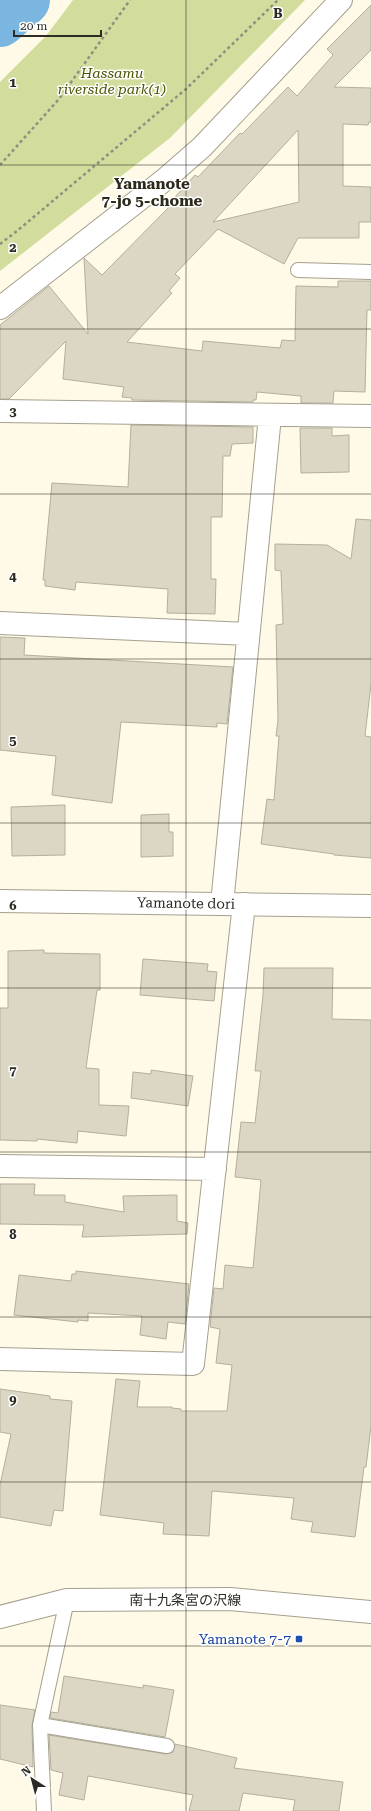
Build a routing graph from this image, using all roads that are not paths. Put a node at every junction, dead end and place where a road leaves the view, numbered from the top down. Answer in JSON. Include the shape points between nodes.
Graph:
{"nodes":[{"id":1,"x":341,"y":0,"type":"edge"},
{"id":2,"x":298,"y":270,"type":"dead end"},
{"id":3,"x":371,"y":272,"type":"edge"},
{"id":4,"x":0,"y":308,"type":"edge"},
{"id":5,"x":0,"y":411,"type":"edge"},
{"id":6,"x":270,"y":416,"type":"junction"},
{"id":7,"x":371,"y":416,"type":"edge"},
{"id":8,"x":0,"y":623,"type":"edge"},
{"id":9,"x":248,"y":634,"type":"junction"},
{"id":10,"x":0,"y":901,"type":"edge"},
{"id":11,"x":222,"y":904,"type":"junction"},
{"id":12,"x":244,"y":904,"type":"junction"},
{"id":13,"x":371,"y":906,"type":"edge"},
{"id":14,"x":0,"y":1166,"type":"edge"},
{"id":15,"x":215,"y":1169,"type":"junction"},
{"id":16,"x":0,"y":1359,"type":"edge"},
{"id":17,"x":67,"y":1600,"type":"junction"},
{"id":18,"x":371,"y":1612,"type":"edge"},
{"id":19,"x":0,"y":1617,"type":"edge"},
{"id":20,"x":40,"y":1725,"type":"junction"},
{"id":21,"x":167,"y":1746,"type":"dead end"},
{"id":22,"x":44,"y":1811,"type":"edge"}],
"edges":[{"from":1,"to":4,"type":"street","via":[[202,147],[163,181]]},
{"from":2,"to":3,"type":"lane"},
{"from":5,"to":6,"type":"street"},
{"from":6,"to":7,"type":"street"},
{"from":6,"to":9,"type":"street"},
{"from":8,"to":9,"type":"street"},
{"from":9,"to":11,"type":"street"},
{"from":10,"to":11,"type":"street","name":"Yamanote dori"},
{"from":11,"to":12,"type":"street","name":"Yamanote dori"},
{"from":12,"to":13,"type":"street","name":"Yamanote dori"},
{"from":12,"to":15,"type":"street"},
{"from":14,"to":15,"type":"street"},
{"from":15,"to":16,"type":"street","via":[[193,1364]]},
{"from":17,"to":18,"type":"street","name":"南十九条宮の沢線","via":[[230,1599]]},
{"from":17,"to":19,"type":"street","name":"南十九条宮の沢線"},
{"from":17,"to":20,"type":"lane"},
{"from":20,"to":21,"type":"lane"},
{"from":20,"to":22,"type":"lane"}]}
